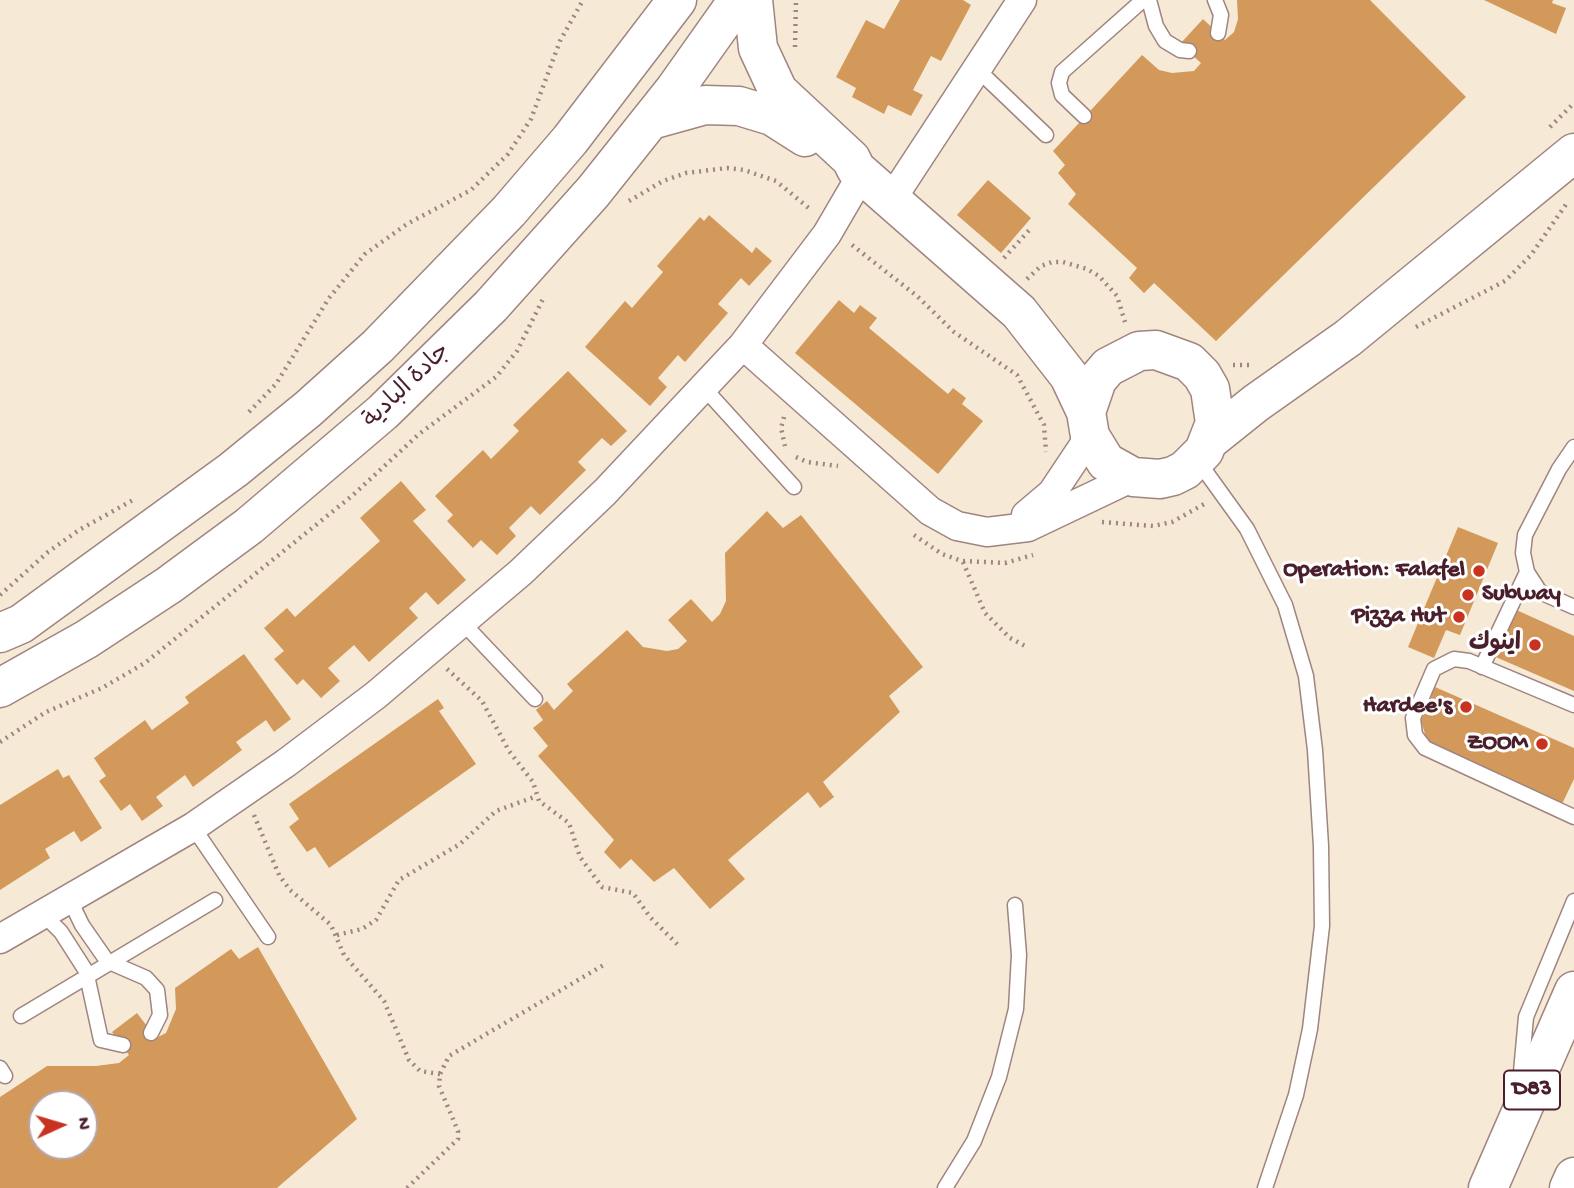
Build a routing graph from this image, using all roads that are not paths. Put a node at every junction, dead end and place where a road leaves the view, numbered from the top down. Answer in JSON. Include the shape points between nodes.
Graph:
{"nodes":[{"id":1,"x":677,"y":0,"type":"edge"},
{"id":2,"x":738,"y":0,"type":"edge"},
{"id":3,"x":753,"y":0,"type":"edge"},
{"id":4,"x":1022,"y":0,"type":"edge"},
{"id":5,"x":1143,"y":0,"type":"edge"},
{"id":6,"x":1149,"y":0,"type":"edge"},
{"id":7,"x":1215,"y":0,"type":"edge"},
{"id":8,"x":1218,"y":33,"type":"dead end"},
{"id":9,"x":1189,"y":51,"type":"dead end"},
{"id":10,"x":976,"y":68,"type":"junction"},
{"id":11,"x":1084,"y":116,"type":"dead end"},
{"id":12,"x":651,"y":120,"type":"junction"},
{"id":13,"x":1046,"y":135,"type":"dead end"},
{"id":14,"x":1558,"y":144,"type":"edge"},
{"id":15,"x":859,"y":172,"type":"junction"},
{"id":16,"x":891,"y":200,"type":"junction"},
{"id":17,"x":1022,"y":297,"type":"junction"},
{"id":18,"x":743,"y":345,"type":"junction"},
{"id":19,"x":1125,"y":347,"type":"junction"},
{"id":20,"x":1311,"y":365,"type":"junction"},
{"id":21,"x":1212,"y":370,"type":"junction"},
{"id":22,"x":704,"y":388,"type":"junction"},
{"id":23,"x":1088,"y":424,"type":"junction"},
{"id":24,"x":1574,"y":447,"type":"edge"},
{"id":25,"x":1209,"y":463,"type":"junction"},
{"id":26,"x":1133,"y":477,"type":"junction"},
{"id":27,"x":794,"y":487,"type":"dead end"},
{"id":28,"x":1025,"y":527,"type":"junction"},
{"id":29,"x":1527,"y":572,"type":"junction"},
{"id":30,"x":1574,"y":607,"type":"edge"},
{"id":31,"x":463,"y":623,"type":"junction"},
{"id":32,"x":0,"y":633,"type":"edge"},
{"id":33,"x":1482,"y":667,"type":"junction"},
{"id":34,"x":0,"y":688,"type":"edge"},
{"id":35,"x":535,"y":698,"type":"dead end"},
{"id":36,"x":1574,"y":705,"type":"edge"},
{"id":37,"x":1574,"y":817,"type":"edge"},
{"id":38,"x":193,"y":827,"type":"junction"},
{"id":39,"x":70,"y":900,"type":"junction"},
{"id":40,"x":215,"y":900,"type":"dead end"},
{"id":41,"x":1574,"y":901,"type":"edge"},
{"id":42,"x":1015,"y":905,"type":"dead end"},
{"id":43,"x":44,"y":915,"type":"junction"},
{"id":44,"x":268,"y":937,"type":"dead end"},
{"id":45,"x":0,"y":940,"type":"edge"},
{"id":46,"x":110,"y":963,"type":"junction"},
{"id":47,"x":88,"y":976,"type":"junction"},
{"id":48,"x":1574,"y":991,"type":"edge"},
{"id":49,"x":21,"y":1016,"type":"dead end"},
{"id":50,"x":151,"y":1033,"type":"dead end"},
{"id":51,"x":122,"y":1045,"type":"dead end"},
{"id":52,"x":1517,"y":1125,"type":"junction"},
{"id":53,"x":1574,"y":1177,"type":"edge"},
{"id":54,"x":945,"y":1188,"type":"edge"},
{"id":55,"x":1265,"y":1188,"type":"edge"},
{"id":56,"x":1488,"y":1188,"type":"edge"},
{"id":57,"x":1569,"y":1188,"type":"edge"}],
"edges":[{"from":1,"to":32,"type":"main road","name":"جادة البادية","via":[[509,211],[378,346],[222,479],[21,624]]},
{"from":2,"to":12,"type":"main road","name":"جادة البادية"},
{"from":3,"to":15,"type":"main road","via":[[758,48],[774,84]]},
{"from":4,"to":10,"type":"street"},
{"from":5,"to":11,"type":"lane","via":[[1059,77],[1062,94]]},
{"from":6,"to":9,"type":"lane","via":[[1159,34]]},
{"from":7,"to":8,"type":"lane","via":[[1221,15]]},
{"from":10,"to":13,"type":"lane"},
{"from":10,"to":16,"type":"street"},
{"from":12,"to":15,"type":"main road","via":[[705,105],[756,110],[792,127],[841,165]]},
{"from":12,"to":34,"type":"main road","name":"جادة البادية","via":[[491,306],[326,463],[169,585]]},
{"from":14,"to":20,"type":"main road","via":[[1382,311]]},
{"from":15,"to":16,"type":"main road"},
{"from":15,"to":18,"type":"street","via":[[831,228]]},
{"from":16,"to":17,"type":"main road"},
{"from":17,"to":19,"type":"main road","via":[[1081,345]]},
{"from":17,"to":23,"type":"main road","via":[[1030,331],[1064,368]]},
{"from":18,"to":22,"type":"street"},
{"from":18,"to":28,"type":"street","via":[[943,520],[972,530]]},
{"from":19,"to":21,"type":"main road","via":[[1165,352]]},
{"from":19,"to":23,"type":"main road","via":[[1097,380]]},
{"from":20,"to":21,"type":"main road","via":[[1253,384],[1231,384]]},
{"from":20,"to":25,"type":"main road"},
{"from":21,"to":25,"type":"main road","via":[[1215,406]]},
{"from":22,"to":27,"type":"lane"},
{"from":22,"to":31,"type":"street","via":[[584,513]]},
{"from":23,"to":26,"type":"main road","via":[[1107,462]]},
{"from":23,"to":28,"type":"street","via":[[1052,493]]},
{"from":24,"to":29,"type":"lane","via":[[1525,534]]},
{"from":25,"to":26,"type":"main road","via":[[1160,479]]},
{"from":25,"to":55,"type":"lane","via":[[1285,605],[1307,676],[1315,750],[1322,926],[1310,1029],[1296,1094]]},
{"from":26,"to":28,"type":"street"},
{"from":29,"to":30,"type":"lane","via":[[1540,592]]},
{"from":29,"to":33,"type":"lane"},
{"from":31,"to":35,"type":"lane"},
{"from":31,"to":38,"type":"street","via":[[356,710]]},
{"from":33,"to":36,"type":"lane","via":[[1558,691]]},
{"from":33,"to":37,"type":"lane","via":[[1454,659],[1434,669],[1415,709],[1413,727],[1419,742]]},
{"from":38,"to":39,"type":"street"},
{"from":38,"to":44,"type":"lane"},
{"from":39,"to":43,"type":"street"},
{"from":39,"to":46,"type":"lane"},
{"from":40,"to":46,"type":"lane"},
{"from":41,"to":52,"type":"lane","via":[[1526,1017]]},
{"from":42,"to":54,"type":"lane","via":[[1019,955],[1011,1031],[974,1141]]},
{"from":43,"to":45,"type":"street"},
{"from":43,"to":47,"type":"lane","via":[[61,932]]},
{"from":46,"to":47,"type":"lane"},
{"from":46,"to":50,"type":"lane","via":[[146,978],[157,990],[160,1015]]},
{"from":47,"to":49,"type":"lane"},
{"from":47,"to":51,"type":"lane","via":[[101,1040]]},
{"from":48,"to":52,"type":"main road","number":"D83"},
{"from":52,"to":56,"type":"main road","number":"D83"},
{"from":53,"to":57,"type":"main road"}]}
